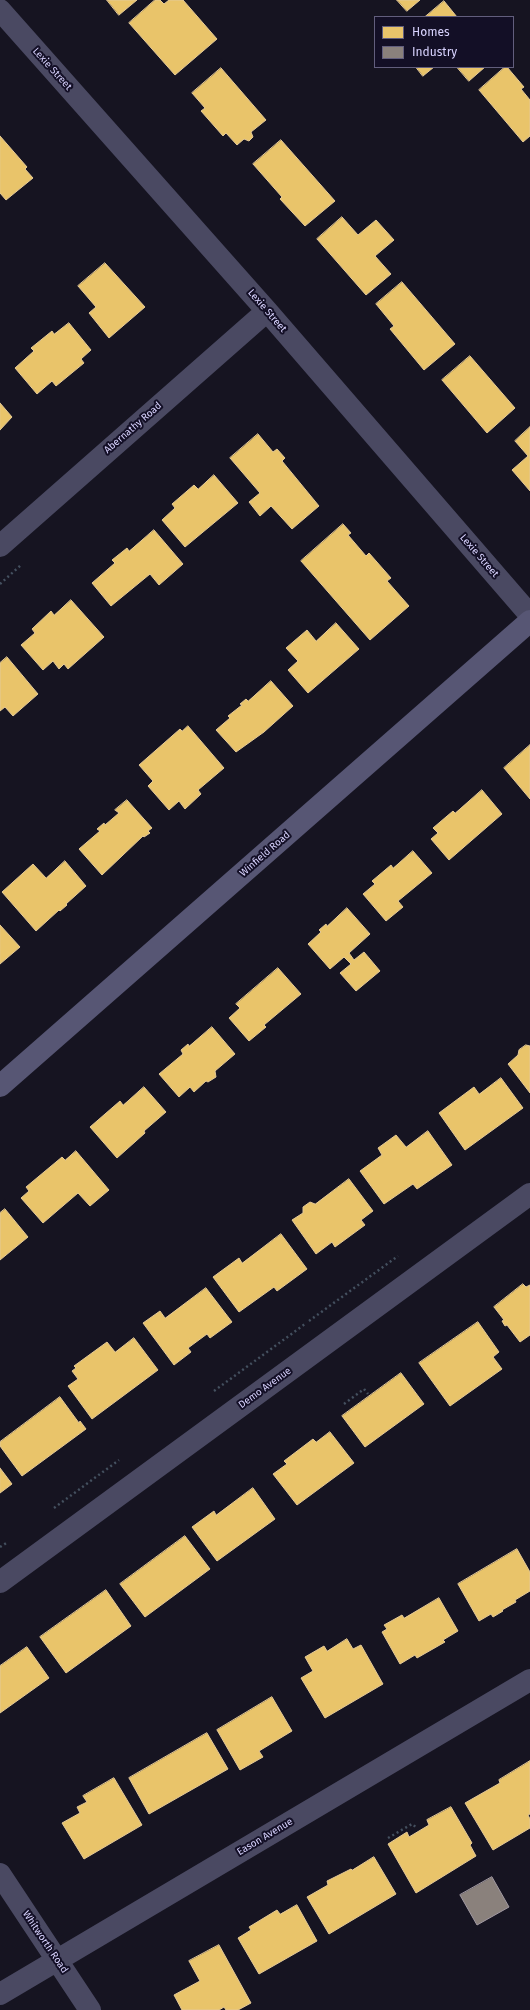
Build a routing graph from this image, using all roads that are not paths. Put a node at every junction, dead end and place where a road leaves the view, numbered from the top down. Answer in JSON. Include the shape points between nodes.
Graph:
{"nodes":[{"id":1,"x":0,"y":12,"type":"edge"},
{"id":2,"x":267,"y":311,"type":"junction"},
{"id":3,"x":0,"y":546,"type":"edge"},
{"id":4,"x":530,"y":615,"type":"edge"},
{"id":5,"x":530,"y":621,"type":"edge"},
{"id":6,"x":0,"y":1086,"type":"edge"},
{"id":7,"x":530,"y":1194,"type":"edge"},
{"id":8,"x":0,"y":1582,"type":"edge"},
{"id":9,"x":530,"y":1680,"type":"edge"},
{"id":10,"x":0,"y":1874,"type":"edge"},
{"id":11,"x":57,"y":1959,"type":"junction"},
{"id":12,"x":0,"y":1994,"type":"edge"},
{"id":13,"x":90,"y":2010,"type":"edge"}],
"edges":[{"from":1,"to":2,"type":"street","name":"Lexie Street"},
{"from":2,"to":3,"type":"street","name":"Abernathy Road"},
{"from":2,"to":4,"type":"street","name":"Lexie Street"},
{"from":5,"to":6,"type":"street","name":"Winfield Road"},
{"from":7,"to":8,"type":"street","name":"Demo Avenue"},
{"from":9,"to":11,"type":"street","name":"Eason Avenue"},
{"from":10,"to":11,"type":"street","name":"Whitworth Road"},
{"from":11,"to":12,"type":"street","name":"Eason Avenue"},
{"from":11,"to":13,"type":"street","name":"Whitworth Road"}]}
